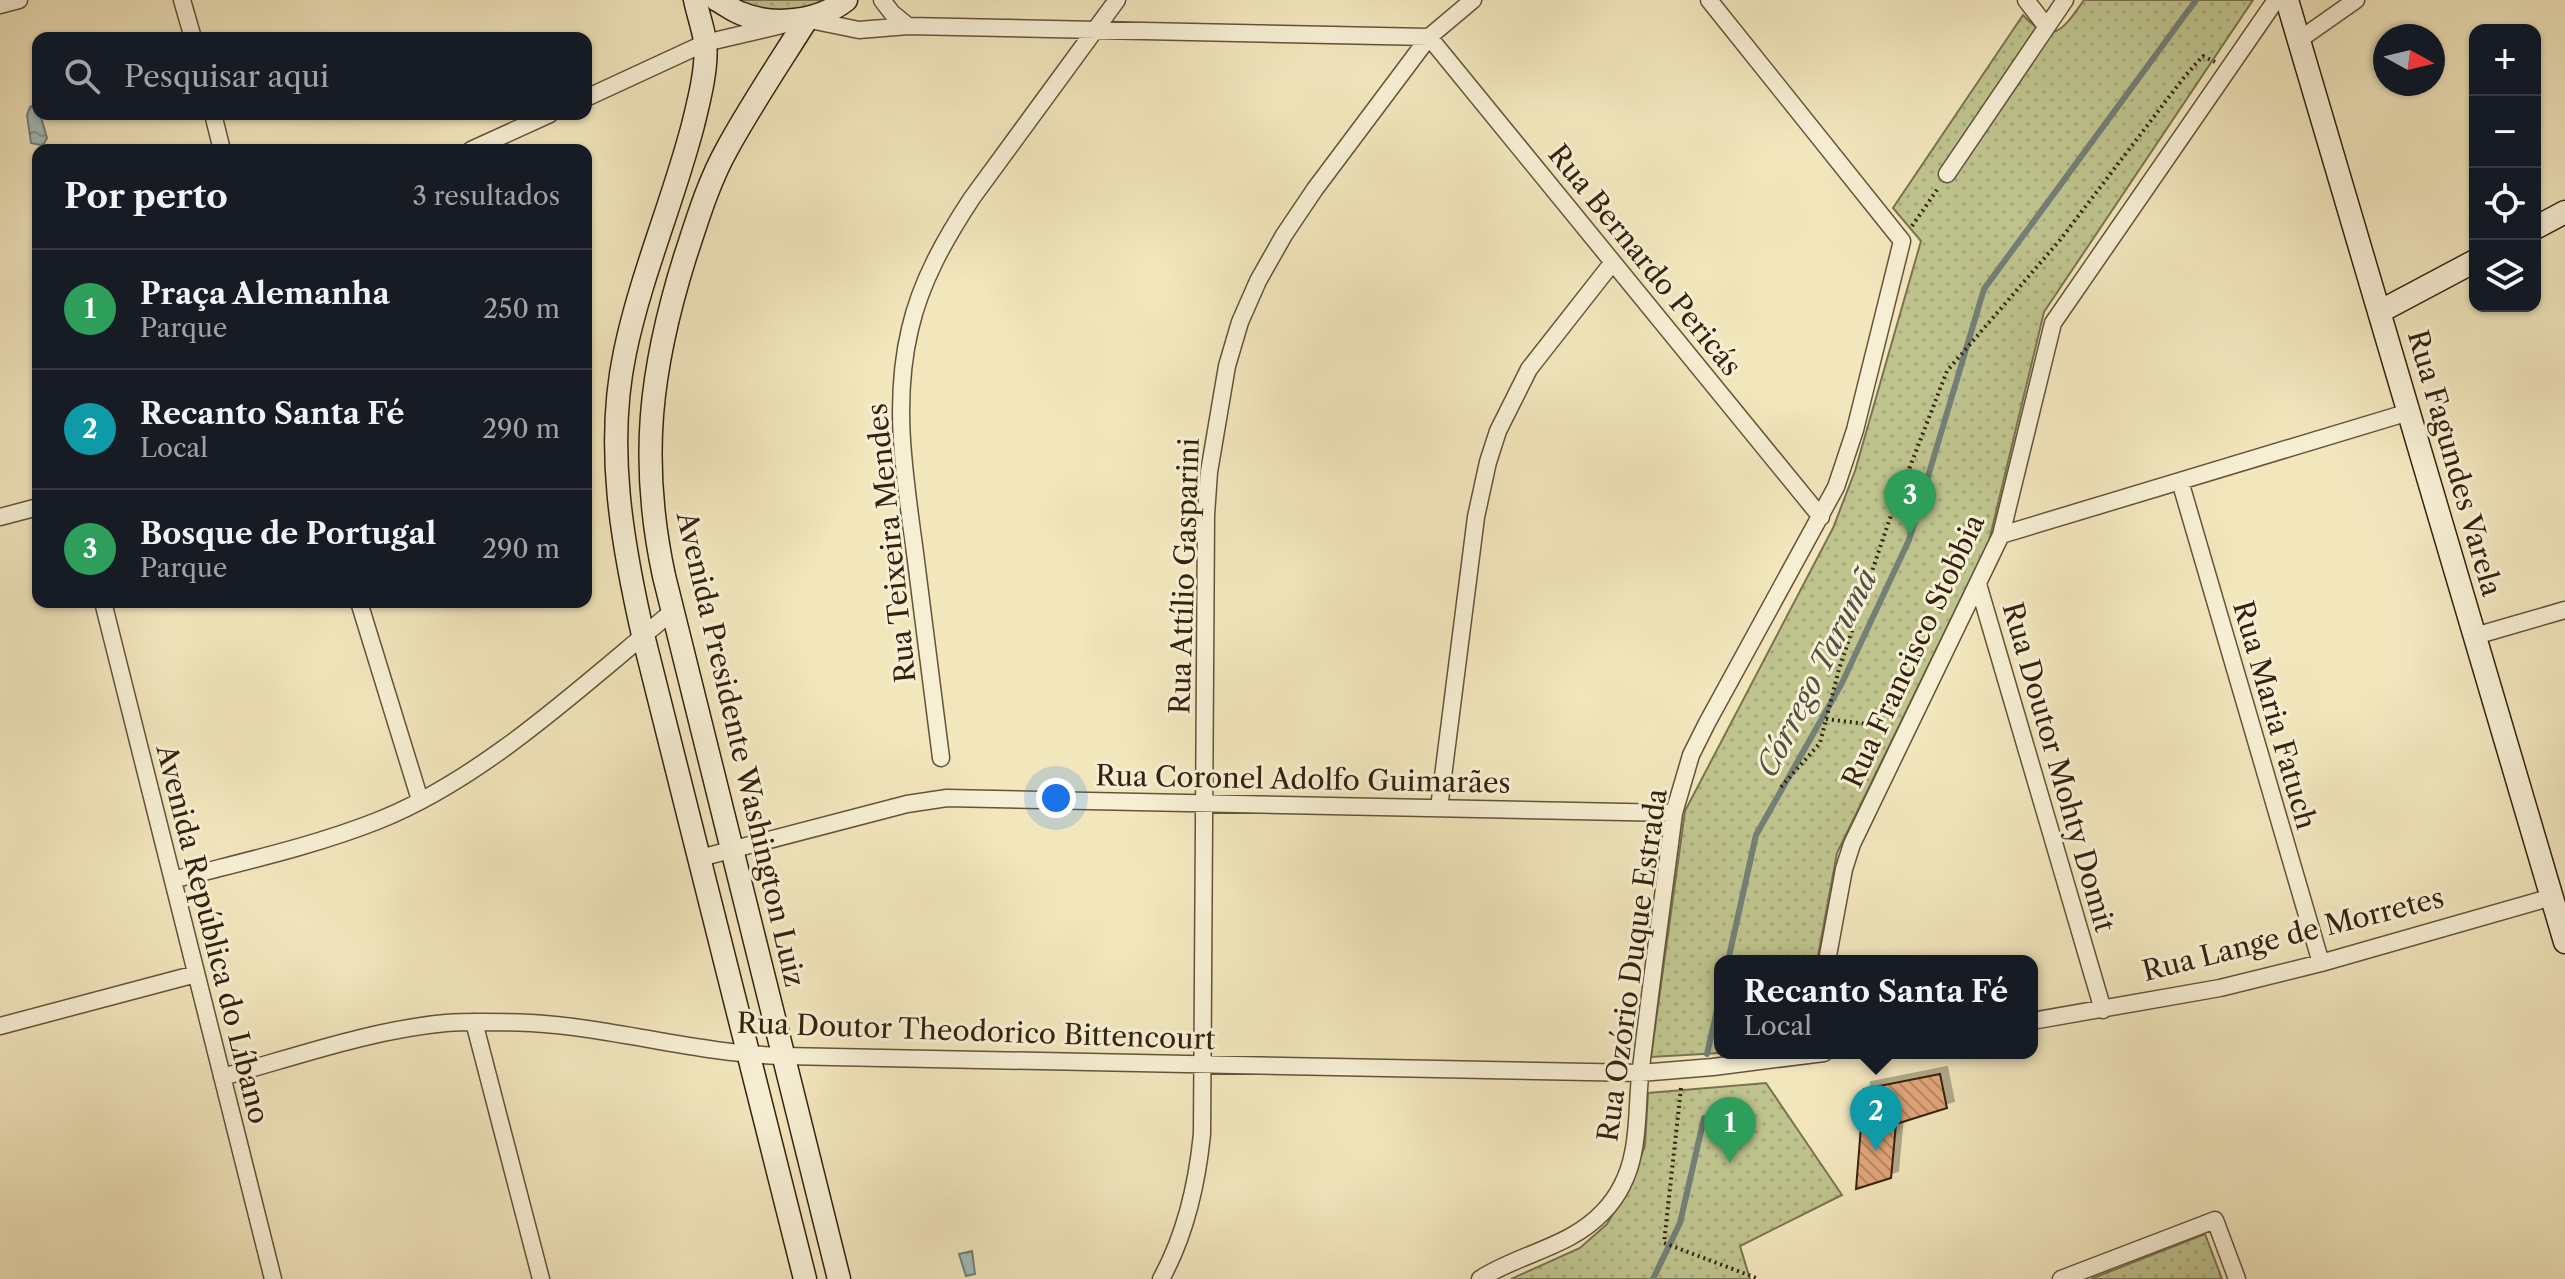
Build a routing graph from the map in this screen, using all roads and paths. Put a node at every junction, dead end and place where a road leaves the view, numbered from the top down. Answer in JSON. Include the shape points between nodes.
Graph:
{"nodes":[{"id":1,"x":19,"y":0,"type":"edge"},
{"id":2,"x":182,"y":0,"type":"edge"},
{"id":3,"x":695,"y":0,"type":"edge"},
{"id":4,"x":717,"y":0,"type":"edge"},
{"id":5,"x":846,"y":0,"type":"edge"},
{"id":6,"x":882,"y":0,"type":"edge"},
{"id":7,"x":1117,"y":0,"type":"edge"},
{"id":8,"x":1473,"y":0,"type":"edge"},
{"id":9,"x":1709,"y":0,"type":"edge"},
{"id":10,"x":2026,"y":0,"type":"edge"},
{"id":11,"x":2065,"y":0,"type":"edge"},
{"id":12,"x":2276,"y":0,"type":"edge"},
{"id":13,"x":2287,"y":0,"type":"edge"},
{"id":14,"x":2356,"y":0,"type":"edge"},
{"id":15,"x":0,"y":5,"type":"edge"},
{"id":16,"x":807,"y":19,"type":"junction"},
{"id":17,"x":908,"y":26,"type":"junction"},
{"id":18,"x":2046,"y":26,"type":"junction"},
{"id":19,"x":1095,"y":30,"type":"junction"},
{"id":20,"x":191,"y":32,"type":"edge"},
{"id":21,"x":1429,"y":37,"type":"junction"},
{"id":22,"x":2299,"y":40,"type":"junction"},
{"id":23,"x":705,"y":43,"type":"junction"},
{"id":24,"x":2203,"y":56,"type":"dead end"},
{"id":25,"x":592,"y":95,"type":"edge"},
{"id":26,"x":214,"y":120,"type":"edge"},
{"id":27,"x":537,"y":120,"type":"edge"},
{"id":28,"x":220,"y":144,"type":"edge"},
{"id":29,"x":484,"y":144,"type":"edge"},
{"id":30,"x":1947,"y":174,"type":"joint"},
{"id":31,"x":2565,"y":212,"type":"edge"},
{"id":32,"x":2541,"y":225,"type":"edge"},
{"id":33,"x":1902,"y":241,"type":"junction"},
{"id":34,"x":1613,"y":262,"type":"junction"},
{"id":35,"x":2469,"y":264,"type":"edge"},
{"id":36,"x":2379,"y":312,"type":"junction"},
{"id":37,"x":2409,"y":412,"type":"junction"},
{"id":38,"x":2180,"y":481,"type":"junction"},
{"id":39,"x":32,"y":509,"type":"edge"},
{"id":40,"x":0,"y":517,"type":"edge"},
{"id":41,"x":1821,"y":517,"type":"junction"},
{"id":42,"x":2001,"y":535,"type":"junction"},
{"id":43,"x":1978,"y":584,"type":"junction"},
{"id":44,"x":105,"y":608,"type":"edge"},
{"id":45,"x":361,"y":608,"type":"edge"},
{"id":46,"x":2565,"y":610,"type":"edge"},
{"id":47,"x":673,"y":611,"type":"junction"},
{"id":48,"x":643,"y":635,"type":"junction"},
{"id":49,"x":2475,"y":636,"type":"junction"},
{"id":50,"x":1826,"y":719,"type":"junction"},
{"id":51,"x":1908,"y":729,"type":"junction"},
{"id":52,"x":941,"y":758,"type":"dead end"},
{"id":53,"x":1781,"y":787,"type":"dead end"},
{"id":54,"x":420,"y":800,"type":"junction"},
{"id":55,"x":1205,"y":804,"type":"junction"},
{"id":56,"x":1439,"y":808,"type":"junction"},
{"id":57,"x":1674,"y":813,"type":"junction"},
{"id":58,"x":732,"y":850,"type":"junction"},
{"id":59,"x":700,"y":858,"type":"junction"},
{"id":60,"x":173,"y":880,"type":"junction"},
{"id":61,"x":2558,"y":894,"type":"edge"},
{"id":62,"x":2565,"y":942,"type":"edge"},
{"id":63,"x":1828,"y":955,"type":"edge"},
{"id":64,"x":2321,"y":963,"type":"junction"},
{"id":65,"x":196,"y":974,"type":"junction"},
{"id":66,"x":2103,"y":1010,"type":"junction"},
{"id":67,"x":2038,"y":1020,"type":"edge"},
{"id":68,"x":474,"y":1022,"type":"junction"},
{"id":69,"x":0,"y":1026,"type":"edge"},
{"id":70,"x":749,"y":1055,"type":"junction"},
{"id":71,"x":784,"y":1056,"type":"junction"},
{"id":72,"x":1774,"y":1059,"type":"edge"},
{"id":73,"x":1204,"y":1064,"type":"junction"},
{"id":74,"x":1683,"y":1070,"type":"junction"},
{"id":75,"x":1640,"y":1073,"type":"junction"},
{"id":76,"x":222,"y":1077,"type":"junction"},
{"id":77,"x":273,"y":1279,"type":"edge"},
{"id":78,"x":541,"y":1279,"type":"edge"},
{"id":79,"x":805,"y":1279,"type":"edge"},
{"id":80,"x":839,"y":1279,"type":"edge"},
{"id":81,"x":1161,"y":1279,"type":"edge"},
{"id":82,"x":1480,"y":1279,"type":"edge"},
{"id":83,"x":1759,"y":1279,"type":"edge"},
{"id":84,"x":2061,"y":1279,"type":"edge"},
{"id":85,"x":2237,"y":1279,"type":"edge"}],
"edges":[{"from":1,"to":15,"type":"street"},
{"from":2,"to":20,"type":"street"},
{"from":3,"to":23,"type":"street"},
{"from":4,"to":16,"type":"street","via":[[740,13],[773,21]]},
{"from":5,"to":16,"type":"street"},
{"from":6,"to":17,"type":"street"},
{"from":7,"to":19,"type":"street","name":"Rua Teixeira Mendes"},
{"from":8,"to":21,"type":"street","name":"Rua Attílio Gasparini"},
{"from":9,"to":33,"type":"street"},
{"from":10,"to":18,"type":"street"},
{"from":11,"to":18,"type":"street"},
{"from":12,"to":42,"type":"street","name":"Rua Francisco Stobbia","via":[[2059,311]]},
{"from":13,"to":22,"type":"street","name":"Rua Fagundes Varela"},
{"from":14,"to":22,"type":"street"},
{"from":16,"to":17,"type":"street","via":[[859,30]]},
{"from":16,"to":23,"type":"street"},
{"from":16,"to":47,"type":"street","name":"Avenida Presidente Washington Luiz","via":[[713,179],[663,332],[650,423],[650,474],[657,545]]},
{"from":17,"to":19,"type":"street"},
{"from":18,"to":30,"type":"street"},
{"from":19,"to":21,"type":"street"},
{"from":19,"to":52,"type":"street","name":"Rua Teixeira Mendes","via":[[950,232],[910,328],[900,397],[901,439]]},
{"from":21,"to":34,"type":"street","name":"Rua Bernardo Pericás"},
{"from":21,"to":55,"type":"street","name":"Rua Attílio Gasparini","via":[[1284,235],[1240,322],[1227,366],[1206,515]]},
{"from":22,"to":36,"type":"street","name":"Rua Fagundes Varela"},
{"from":23,"to":25,"type":"street"},
{"from":23,"to":48,"type":"street","via":[[692,127],[633,322],[621,381],[619,504]]},
{"from":24,"to":50,"type":"path","via":[[2060,240],[1947,371],[1889,521]]},
{"from":26,"to":28,"type":"street"},
{"from":27,"to":29,"type":"street"},
{"from":30,"to":33,"type":"path"},
{"from":31,"to":32,"type":"street"},
{"from":33,"to":41,"type":"street","name":"Rua Ozório Duque Estrada","via":[[1847,458]]},
{"from":34,"to":41,"type":"street","name":"Rua Bernardo Pericás"},
{"from":34,"to":56,"type":"street","via":[[1529,369],[1488,462],[1476,517]]},
{"from":35,"to":36,"type":"street"},
{"from":36,"to":37,"type":"street","name":"Rua Fagundes Varela"},
{"from":37,"to":38,"type":"street"},
{"from":37,"to":49,"type":"street","name":"Rua Fagundes Varela"},
{"from":38,"to":42,"type":"street"},
{"from":38,"to":64,"type":"street","name":"Rua Maria Fatuch"},
{"from":39,"to":40,"type":"street"},
{"from":41,"to":57,"type":"street","name":"Rua Ozório Duque Estrada","via":[[1691,755]]},
{"from":42,"to":43,"type":"street","name":"Rua Francisco Stobbia"},
{"from":43,"to":51,"type":"street","name":"Rua Francisco Stobbia"},
{"from":43,"to":66,"type":"street","name":"Rua Doutor Mohty Domit"},
{"from":44,"to":60,"type":"street","name":"Avenida República do Líbano"},
{"from":45,"to":54,"type":"street"},
{"from":46,"to":49,"type":"street"},
{"from":47,"to":48,"type":"street"},
{"from":47,"to":58,"type":"street","name":"Avenida Presidente Washington Luiz"},
{"from":48,"to":54,"type":"street","via":[[499,751]]},
{"from":48,"to":59,"type":"street"},
{"from":49,"to":61,"type":"street","name":"Rua Fagundes Varela"},
{"from":50,"to":51,"type":"path"},
{"from":50,"to":53,"type":"path","via":[[1820,743]]},
{"from":51,"to":63,"type":"street","name":"Rua Francisco Stobbia","via":[[1852,844]]},
{"from":54,"to":60,"type":"street","via":[[332,837]]},
{"from":55,"to":56,"type":"street","name":"Rua Coronel Adolfo Guimarães"},
{"from":55,"to":58,"type":"street","name":"Rua Coronel Adolfo Guimarães","via":[[928,800]]},
{"from":55,"to":73,"type":"street","name":"Rua Attílio Gasparini"},
{"from":56,"to":57,"type":"street","name":"Rua Coronel Adolfo Guimarães"},
{"from":57,"to":75,"type":"street","name":"Rua Ozório Duque Estrada"},
{"from":58,"to":59,"type":"street","name":"Rua Coronel Adolfo Guimarães"},
{"from":58,"to":71,"type":"street","name":"Avenida Presidente Washington Luiz"},
{"from":59,"to":70,"type":"street"},
{"from":60,"to":65,"type":"street","name":"Avenida República do Líbano"},
{"from":61,"to":62,"type":"street","name":"Rua Fagundes Varela"},
{"from":61,"to":64,"type":"street","name":"Rua Lange de Morretes"},
{"from":64,"to":66,"type":"street","name":"Rua Lange de Morretes"},
{"from":65,"to":69,"type":"street"},
{"from":65,"to":76,"type":"street","name":"Avenida República do Líbano"},
{"from":66,"to":67,"type":"street","name":"Rua Lange de Morretes"},
{"from":68,"to":70,"type":"street","name":"Rua Doutor Theodorico Bittencourt","via":[[569,1026]]},
{"from":68,"to":76,"type":"street","name":"Rua Doutor Theodorico Bittencourt","via":[[382,1034]]},
{"from":68,"to":78,"type":"street"},
{"from":70,"to":71,"type":"street","name":"Rua Doutor Theodorico Bittencourt"},
{"from":70,"to":79,"type":"street"},
{"from":71,"to":73,"type":"street","name":"Rua Doutor Theodorico Bittencourt"},
{"from":71,"to":80,"type":"street","name":"Avenida Presidente Washington Luiz"},
{"from":72,"to":74,"type":"street"},
{"from":73,"to":75,"type":"street","name":"Rua Doutor Theodorico Bittencourt"},
{"from":73,"to":81,"type":"street","name":"Rua Attílio Gasparini","via":[[1202,1134],[1193,1192]]},
{"from":74,"to":75,"type":"street"},
{"from":74,"to":83,"type":"path","via":[[1664,1243]]},
{"from":75,"to":82,"type":"street","name":"Rua Ozório Duque Estrada","via":[[1633,1155],[1605,1210],[1570,1238]]},
{"from":76,"to":77,"type":"street","name":"Avenida República do Líbano"},
{"from":84,"to":85,"type":"street","via":[[2215,1220]]}]}
